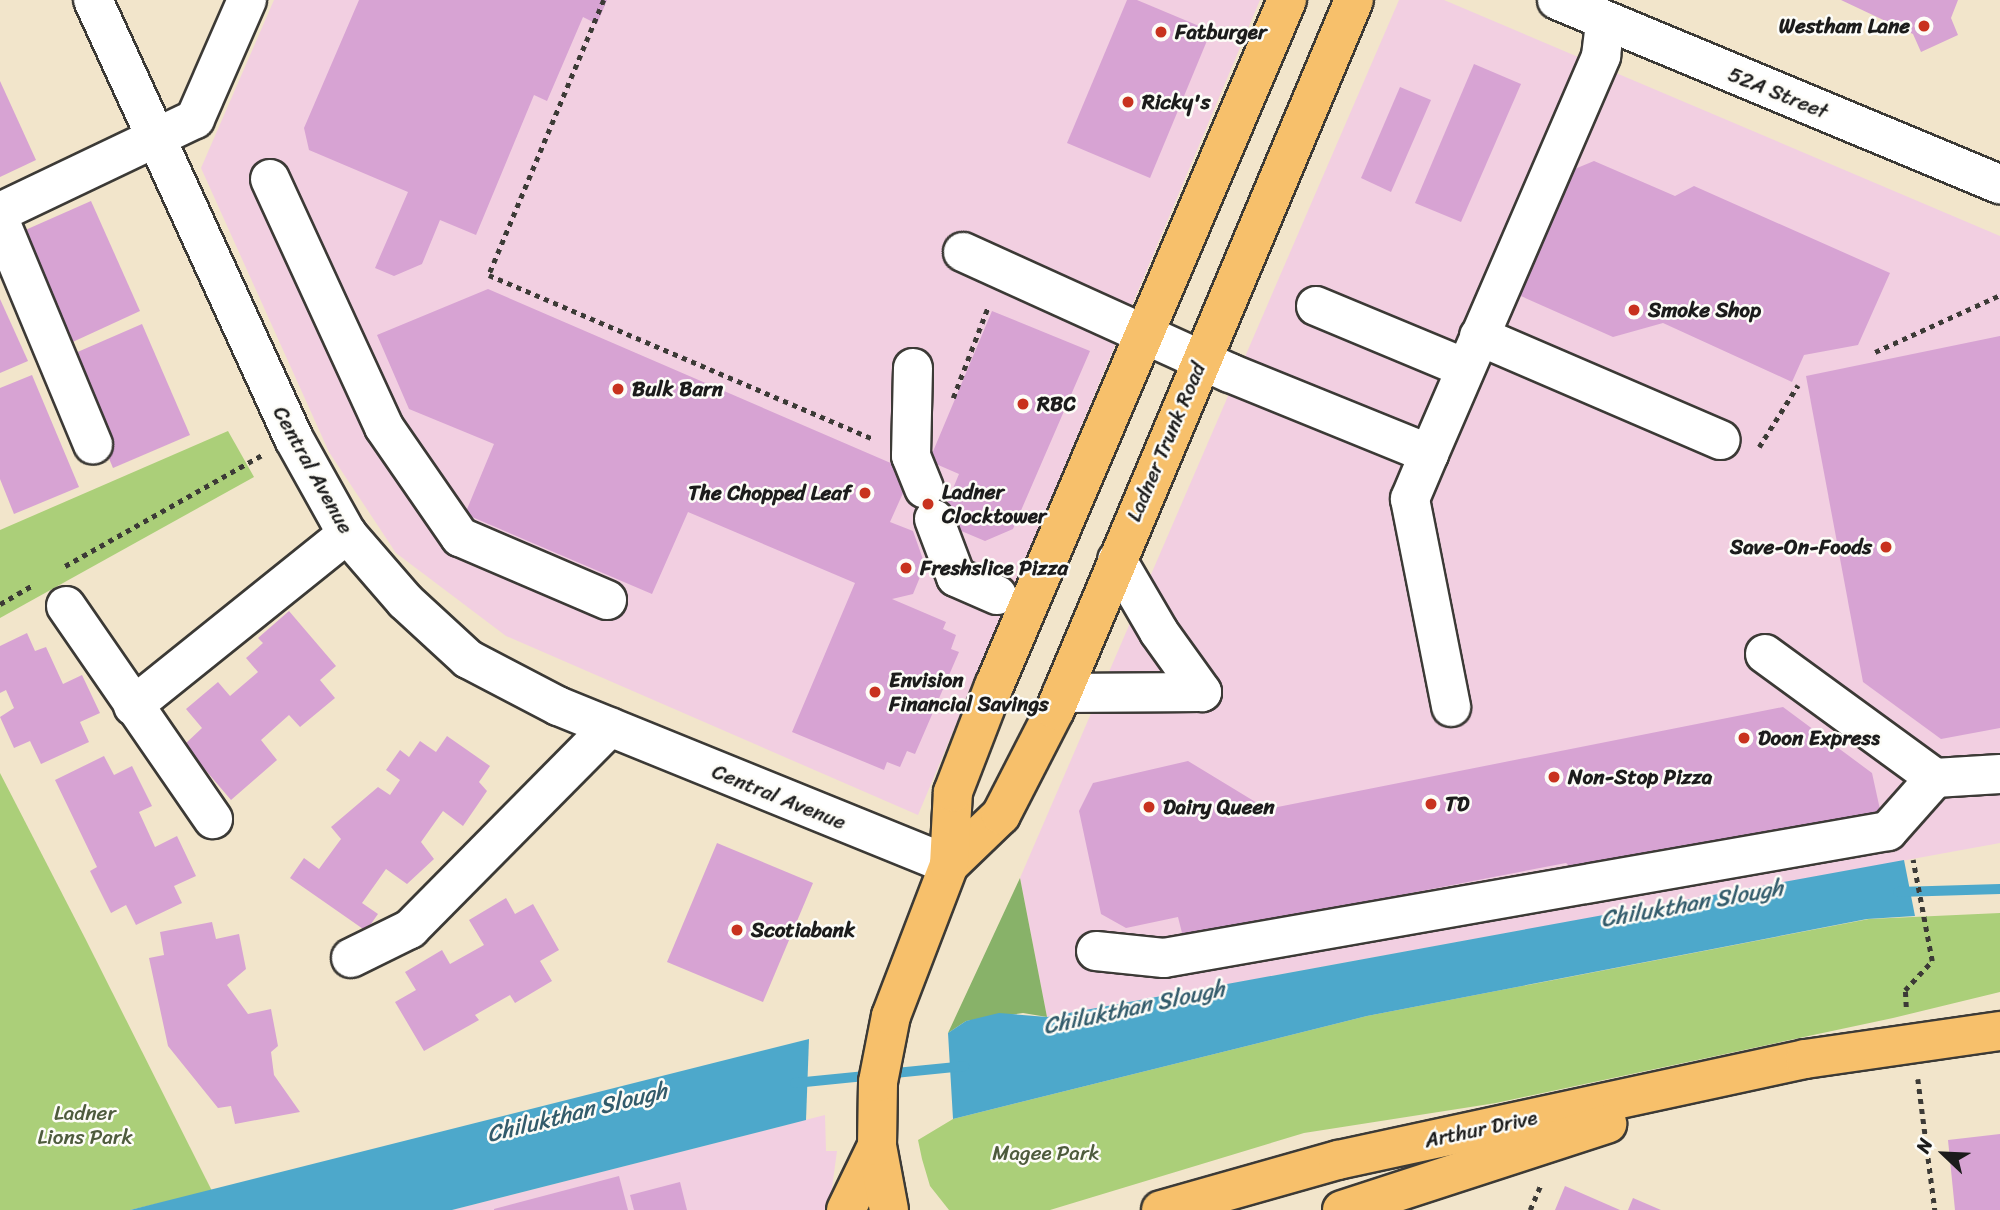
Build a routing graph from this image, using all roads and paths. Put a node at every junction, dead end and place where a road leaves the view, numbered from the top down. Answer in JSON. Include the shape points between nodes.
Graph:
{"nodes":[{"id":1,"x":93,"y":0,"type":"edge"},
{"id":2,"x":247,"y":0,"type":"edge"},
{"id":3,"x":604,"y":0,"type":"edge"},
{"id":4,"x":1287,"y":0,"type":"edge"},
{"id":5,"x":1354,"y":0,"type":"edge"},
{"id":6,"x":1557,"y":0,"type":"edge"},
{"id":7,"x":1605,"y":23,"type":"junction"},
{"id":8,"x":157,"y":138,"type":"junction"},
{"id":9,"x":270,"y":179,"type":"dead end"},
{"id":10,"x":2000,"y":184,"type":"edge"},
{"id":11,"x":0,"y":212,"type":"edge"},
{"id":12,"x":0,"y":221,"type":"edge"},
{"id":13,"x":963,"y":252,"type":"dead end"},
{"id":14,"x":2000,"y":295,"type":"edge"},
{"id":15,"x":979,"y":303,"type":"dead end"},
{"id":16,"x":1315,"y":306,"type":"dead end"},
{"id":17,"x":1143,"y":334,"type":"junction"},
{"id":18,"x":1472,"y":352,"type":"junction"},
{"id":19,"x":1875,"y":352,"type":"dead end"},
{"id":20,"x":1200,"y":359,"type":"junction"},
{"id":21,"x":913,"y":368,"type":"dead end"},
{"id":22,"x":1798,"y":385,"type":"dead end"},
{"id":23,"x":947,"y":410,"type":"dead end"},
{"id":24,"x":294,"y":439,"type":"junction"},
{"id":25,"x":93,"y":444,"type":"dead end"},
{"id":26,"x":1738,"y":447,"type":"joint"},
{"id":27,"x":1429,"y":454,"type":"junction"},
{"id":28,"x":923,"y":487,"type":"junction"},
{"id":29,"x":347,"y":534,"type":"junction"},
{"id":30,"x":1117,"y":560,"type":"junction"},
{"id":31,"x":35,"y":584,"type":"dead end"},
{"id":32,"x":62,"y":588,"type":"joint"},
{"id":33,"x":997,"y":595,"type":"dead end"},
{"id":34,"x":607,"y":600,"type":"dead end"},
{"id":35,"x":0,"y":604,"type":"edge"},
{"id":36,"x":1765,"y":654,"type":"dead end"},
{"id":37,"x":1062,"y":693,"type":"junction"},
{"id":38,"x":133,"y":706,"type":"junction"},
{"id":39,"x":1451,"y":708,"type":"dead end"},
{"id":40,"x":610,"y":727,"type":"junction"},
{"id":41,"x":2000,"y":774,"type":"edge"},
{"id":42,"x":1935,"y":778,"type":"junction"},
{"id":43,"x":213,"y":819,"type":"dead end"},
{"id":44,"x":1912,"y":853,"type":"dead end"},
{"id":45,"x":950,"y":864,"type":"junction"},
{"id":46,"x":1096,"y":951,"type":"dead end"},
{"id":47,"x":351,"y":958,"type":"dead end"},
{"id":48,"x":1906,"y":1010,"type":"dead end"},
{"id":49,"x":2000,"y":1031,"type":"edge"},
{"id":50,"x":1805,"y":1059,"type":"junction"},
{"id":51,"x":1917,"y":1073,"type":"dead end"},
{"id":52,"x":877,"y":1146,"type":"junction"},
{"id":53,"x":1400,"y":1201,"type":"edge"},
{"id":54,"x":846,"y":1210,"type":"edge"},
{"id":55,"x":888,"y":1210,"type":"edge"},
{"id":56,"x":1161,"y":1210,"type":"edge"},
{"id":57,"x":1342,"y":1210,"type":"edge"},
{"id":58,"x":1935,"y":1210,"type":"edge"}],
"edges":[{"from":1,"to":8,"type":"street","name":"Central Avenue"},
{"from":2,"to":8,"type":"street","via":[[195,119]]},
{"from":3,"to":28,"type":"path","via":[[489,275]]},
{"from":4,"to":17,"type":"main road","name":"Ladner Trunk Road"},
{"from":5,"to":20,"type":"main road","name":"Ladner Trunk Road"},
{"from":6,"to":7,"type":"street","name":"52A Street"},
{"from":7,"to":10,"type":"street","name":"52A Street"},
{"from":7,"to":18,"type":"street","via":[[1601,57]]},
{"from":8,"to":11,"type":"street"},
{"from":8,"to":24,"type":"street","name":"Central Avenue"},
{"from":9,"to":34,"type":"street","via":[[384,427],[460,537]]},
{"from":12,"to":25,"type":"street"},
{"from":13,"to":17,"type":"street"},
{"from":14,"to":19,"type":"path"},
{"from":15,"to":23,"type":"path","via":[[991,308]]},
{"from":16,"to":18,"type":"street"},
{"from":17,"to":20,"type":"street"},
{"from":17,"to":45,"type":"main road","name":"Ladner Trunk Road","via":[[953,792]]},
{"from":18,"to":26,"type":"street"},
{"from":18,"to":27,"type":"street"},
{"from":20,"to":27,"type":"street"},
{"from":20,"to":30,"type":"main road","name":"Ladner Trunk Road"},
{"from":21,"to":28,"type":"street"},
{"from":22,"to":26,"type":"path"},
{"from":24,"to":29,"type":"street","name":"Central Avenue"},
{"from":24,"to":32,"type":"path"},
{"from":27,"to":39,"type":"street","via":[[1410,499]]},
{"from":28,"to":33,"type":"street","via":[[956,577]]},
{"from":29,"to":38,"type":"street"},
{"from":29,"to":40,"type":"street","name":"Central Avenue","via":[[405,601],[468,659],[558,706]]},
{"from":30,"to":37,"type":"main road","name":"Ladner Trunk Road"},
{"from":30,"to":37,"type":"street","via":[[1159,632],[1202,692]]},
{"from":31,"to":35,"type":"path"},
{"from":32,"to":38,"type":"street"},
{"from":36,"to":42,"type":"street"},
{"from":37,"to":45,"type":"main road","name":"Ladner Trunk Road","via":[[1001,815]]},
{"from":38,"to":43,"type":"street"},
{"from":40,"to":45,"type":"street","name":"Central Avenue"},
{"from":40,"to":47,"type":"street","via":[[410,929]]},
{"from":41,"to":42,"type":"street"},
{"from":42,"to":46,"type":"street","via":[[1888,831],[1164,958]]},
{"from":44,"to":48,"type":"path","via":[[1932,961],[1905,990]]},
{"from":45,"to":52,"type":"main road","name":"Ladner Trunk Road","via":[[885,1040],[877,1091]]},
{"from":49,"to":50,"type":"main road","name":"Arthur Drive"},
{"from":50,"to":53,"type":"main road","name":"Arthur Drive"},
{"from":50,"to":56,"type":"main road","name":"Arthur Drive","via":[[1338,1160]]},
{"from":51,"to":58,"type":"path"},
{"from":52,"to":54,"type":"main road"},
{"from":52,"to":55,"type":"main road","name":"Ladner Trunk Road"},
{"from":53,"to":57,"type":"main road","name":"Arthur Drive"}]}
